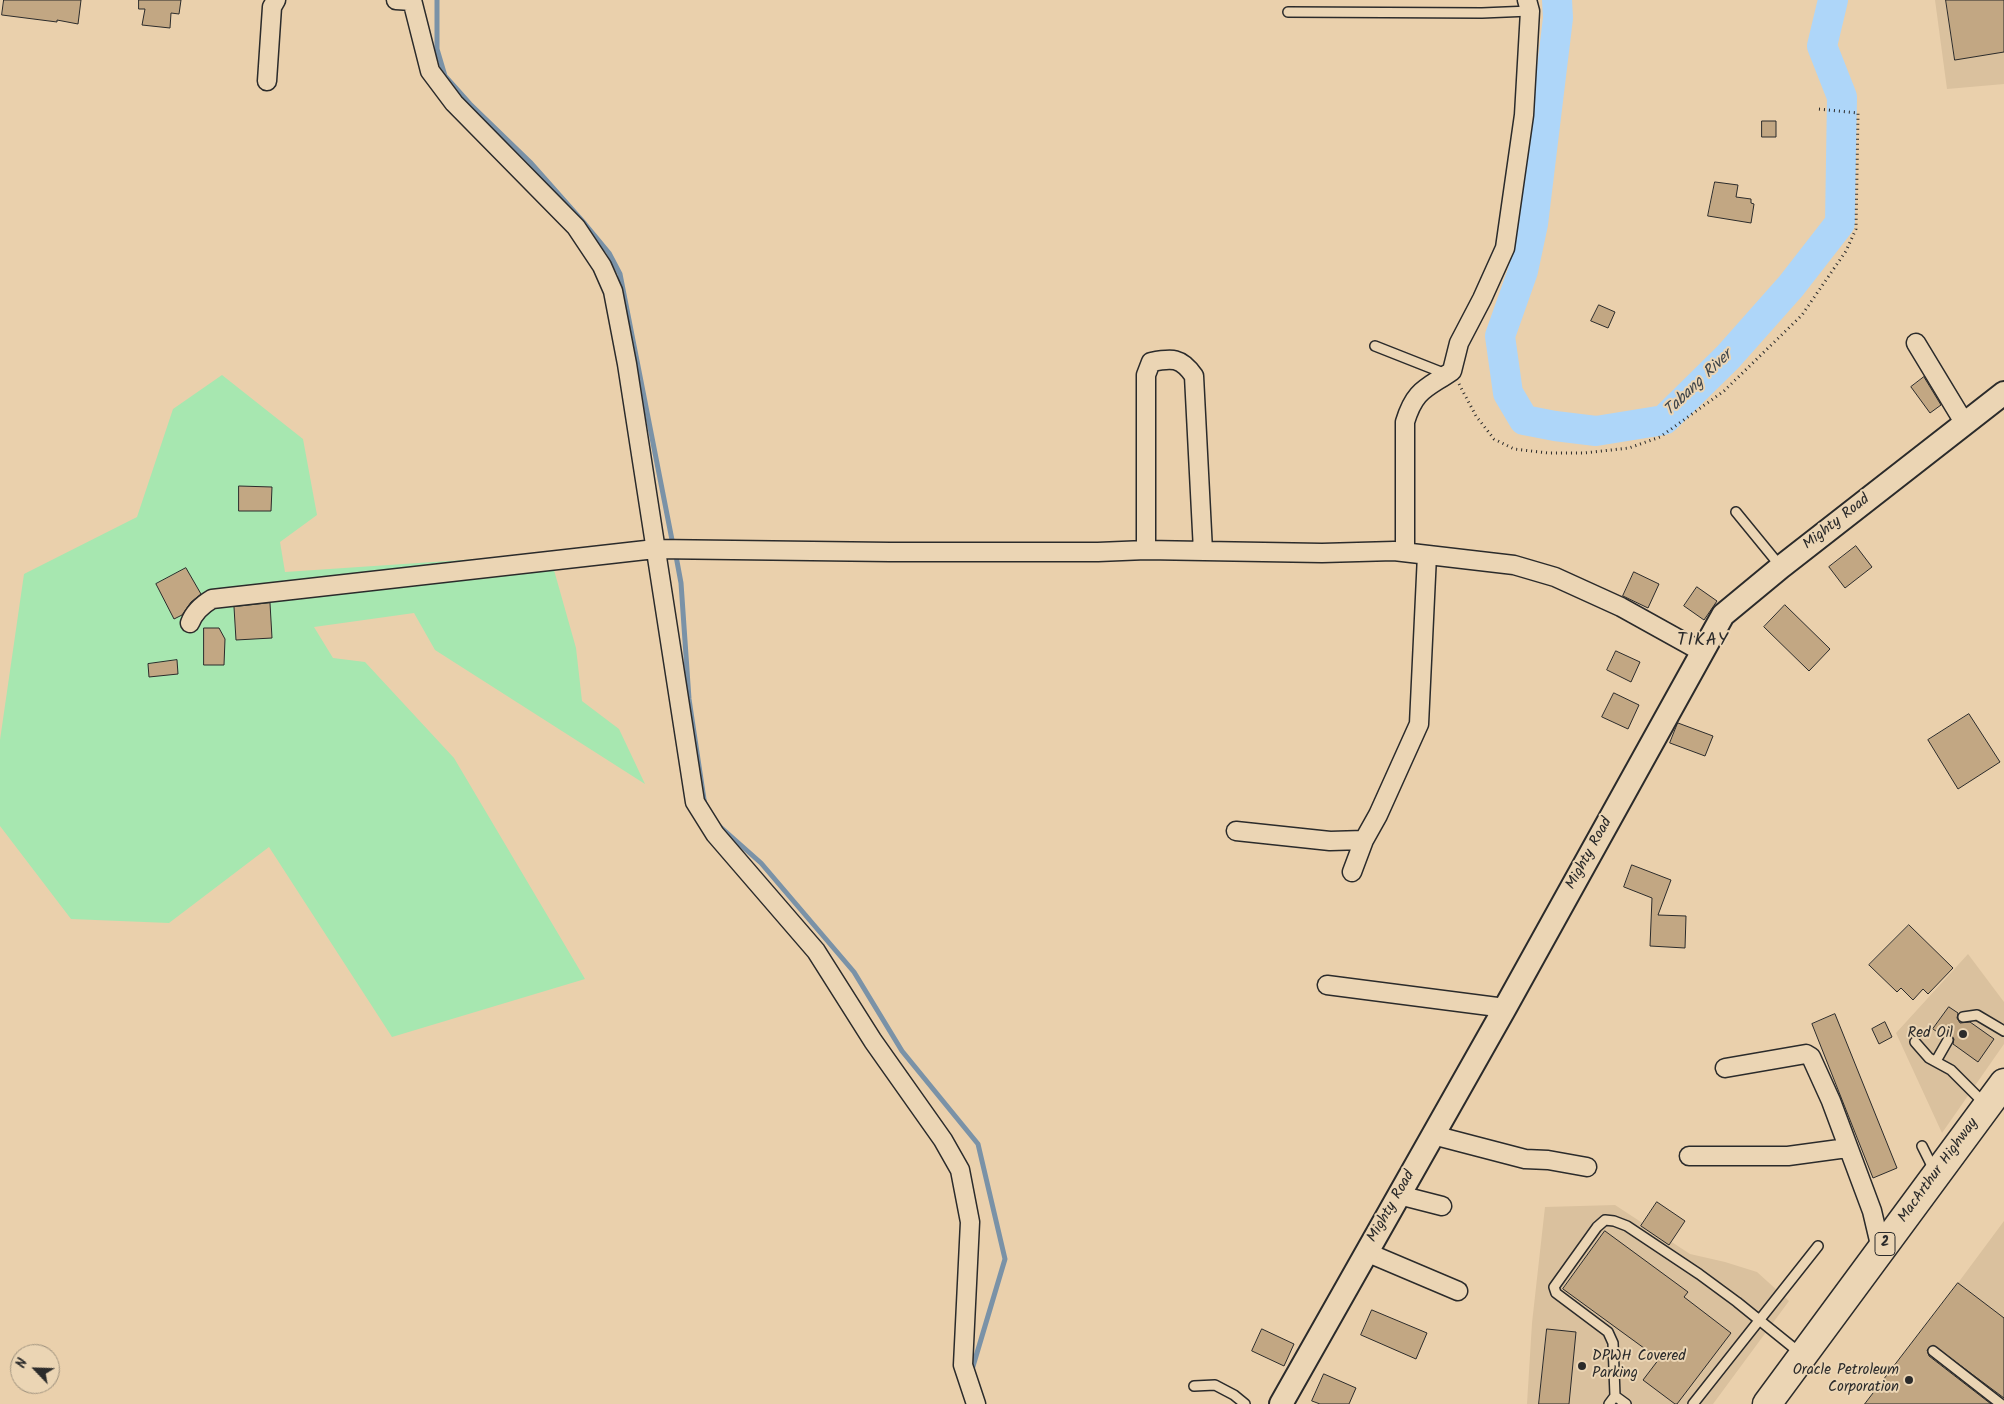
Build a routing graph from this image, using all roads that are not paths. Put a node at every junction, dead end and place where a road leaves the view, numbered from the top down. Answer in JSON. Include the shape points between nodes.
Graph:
{"nodes":[{"id":1,"x":276,"y":0,"type":"edge"},
{"id":2,"x":407,"y":0,"type":"edge"},
{"id":3,"x":1529,"y":5,"type":"edge"},
{"id":4,"x":1288,"y":12,"type":"dead end"},
{"id":5,"x":267,"y":81,"type":"dead end"},
{"id":6,"x":1916,"y":342,"type":"dead end"},
{"id":7,"x":1375,"y":346,"type":"dead end"},
{"id":8,"x":1449,"y":373,"type":"junction"},
{"id":9,"x":2004,"y":393,"type":"edge"},
{"id":10,"x":1965,"y":424,"type":"junction"},
{"id":11,"x":1736,"y":512,"type":"dead end"},
{"id":12,"x":655,"y":549,"type":"junction"},
{"id":13,"x":1146,"y":550,"type":"junction"},
{"id":14,"x":1203,"y":551,"type":"junction"},
{"id":15,"x":1405,"y":552,"type":"junction"},
{"id":16,"x":1427,"y":555,"type":"junction"},
{"id":17,"x":1781,"y":567,"type":"junction"},
{"id":18,"x":190,"y":623,"type":"dead end"},
{"id":19,"x":1702,"y":652,"type":"junction"},
{"id":20,"x":1236,"y":831,"type":"dead end"},
{"id":21,"x":1364,"y":840,"type":"junction"},
{"id":22,"x":1352,"y":872,"type":"dead end"},
{"id":23,"x":1327,"y":985,"type":"dead end"},
{"id":24,"x":1505,"y":1008,"type":"junction"},
{"id":25,"x":1963,"y":1017,"type":"dead end"},
{"id":26,"x":2004,"y":1031,"type":"edge"},
{"id":27,"x":1948,"y":1040,"type":"dead end"},
{"id":28,"x":1915,"y":1042,"type":"dead end"},
{"id":29,"x":1936,"y":1061,"type":"junction"},
{"id":30,"x":1725,"y":1068,"type":"dead end"},
{"id":31,"x":2004,"y":1084,"type":"edge"},
{"id":32,"x":1987,"y":1106,"type":"junction"},
{"id":33,"x":1433,"y":1135,"type":"junction"},
{"id":34,"x":1922,"y":1146,"type":"dead end"},
{"id":35,"x":1847,"y":1148,"type":"junction"},
{"id":36,"x":1690,"y":1156,"type":"dead end"},
{"id":37,"x":1587,"y":1167,"type":"dead end"},
{"id":38,"x":1936,"y":1174,"type":"junction"},
{"id":39,"x":1399,"y":1195,"type":"junction"},
{"id":40,"x":1442,"y":1206,"type":"dead end"},
{"id":41,"x":1818,"y":1246,"type":"dead end"},
{"id":42,"x":1881,"y":1249,"type":"junction"},
{"id":43,"x":1366,"y":1252,"type":"junction"},
{"id":44,"x":1458,"y":1291,"type":"dead end"},
{"id":45,"x":1760,"y":1321,"type":"junction"},
{"id":46,"x":1932,"y":1351,"type":"dead end"},
{"id":47,"x":1803,"y":1355,"type":"junction"},
{"id":48,"x":1194,"y":1386,"type":"dead end"},
{"id":49,"x":1615,"y":1396,"type":"junction"},
{"id":50,"x":976,"y":1404,"type":"edge"},
{"id":51,"x":1245,"y":1404,"type":"edge"},
{"id":52,"x":1281,"y":1404,"type":"edge"},
{"id":53,"x":1609,"y":1404,"type":"edge"},
{"id":54,"x":1626,"y":1404,"type":"edge"},
{"id":55,"x":1693,"y":1404,"type":"edge"},
{"id":56,"x":1767,"y":1404,"type":"edge"},
{"id":57,"x":2001,"y":1404,"type":"edge"}],
"edges":[{"from":1,"to":5,"type":"street","via":[[272,8]]},
{"from":2,"to":12,"type":"street","via":[[430,71],[454,103],[576,227],[602,266],[613,291],[627,364]]},
{"from":3,"to":4,"type":"lane","via":[[1482,12]]},
{"from":3,"to":8,"type":"street","via":[[1524,115],[1506,248],[1459,343]]},
{"from":6,"to":10,"type":"street"},
{"from":7,"to":8,"type":"lane"},
{"from":8,"to":15,"type":"street","via":[[1429,384],[1410,404],[1405,422]]},
{"from":9,"to":10,"type":"street","name":"Mighty Road"},
{"from":10,"to":17,"type":"street","name":"Mighty Road"},
{"from":11,"to":17,"type":"lane"},
{"from":12,"to":13,"type":"street"},
{"from":12,"to":18,"type":"street","via":[[212,599],[193,615]]},
{"from":12,"to":50,"type":"street","via":[[695,802],[716,834],[816,951],[960,1170],[970,1222],[963,1365]]},
{"from":13,"to":14,"type":"street"},
{"from":13,"to":14,"type":"street","via":[[1146,375],[1151,362],[1171,358],[1186,365],[1194,376]]},
{"from":14,"to":15,"type":"street"},
{"from":15,"to":16,"type":"street"},
{"from":16,"to":19,"type":"street","via":[[1514,565],[1555,577],[1621,607]]},
{"from":16,"to":21,"type":"street","via":[[1418,724]]},
{"from":17,"to":19,"type":"street","name":"Mighty Road","via":[[1723,615]]},
{"from":19,"to":24,"type":"street","name":"Mighty Road"},
{"from":20,"to":21,"type":"street","via":[[1330,842]]},
{"from":21,"to":22,"type":"street"},
{"from":23,"to":24,"type":"street"},
{"from":24,"to":33,"type":"street","name":"Mighty Road"},
{"from":25,"to":26,"type":"lane","via":[[1977,1015]]},
{"from":27,"to":29,"type":"lane"},
{"from":28,"to":29,"type":"lane"},
{"from":29,"to":32,"type":"lane","via":[[1951,1070]]},
{"from":30,"to":35,"type":"street","via":[[1806,1054],[1812,1057]]},
{"from":31,"to":32,"type":"highway","name":"MacArthur Highway","number":"2"},
{"from":32,"to":38,"type":"highway","name":"MacArthur Highway","number":"2"},
{"from":33,"to":37,"type":"street","via":[[1525,1159]]},
{"from":33,"to":39,"type":"street","name":"Mighty Road"},
{"from":34,"to":38,"type":"lane"},
{"from":35,"to":36,"type":"street","via":[[1788,1156]]},
{"from":35,"to":42,"type":"street","via":[[1872,1211]]},
{"from":38,"to":42,"type":"highway","name":"MacArthur Highway","number":"2"},
{"from":39,"to":40,"type":"street"},
{"from":39,"to":43,"type":"street","name":"Mighty Road"},
{"from":41,"to":45,"type":"lane"},
{"from":42,"to":47,"type":"highway","name":"MacArthur Highway","number":"2"},
{"from":43,"to":44,"type":"street"},
{"from":43,"to":52,"type":"street","name":"Mighty Road"},
{"from":45,"to":47,"type":"lane"},
{"from":45,"to":49,"type":"lane","via":[[1699,1274],[1627,1226],[1605,1220],[1554,1290],[1608,1332],[1613,1343]]},
{"from":45,"to":55,"type":"lane"},
{"from":46,"to":57,"type":"lane"},
{"from":47,"to":56,"type":"highway","name":"MacArthur Highway","number":"2"},
{"from":48,"to":51,"type":"lane","via":[[1215,1385]]},
{"from":49,"to":53,"type":"lane"},
{"from":49,"to":54,"type":"lane"}]}
